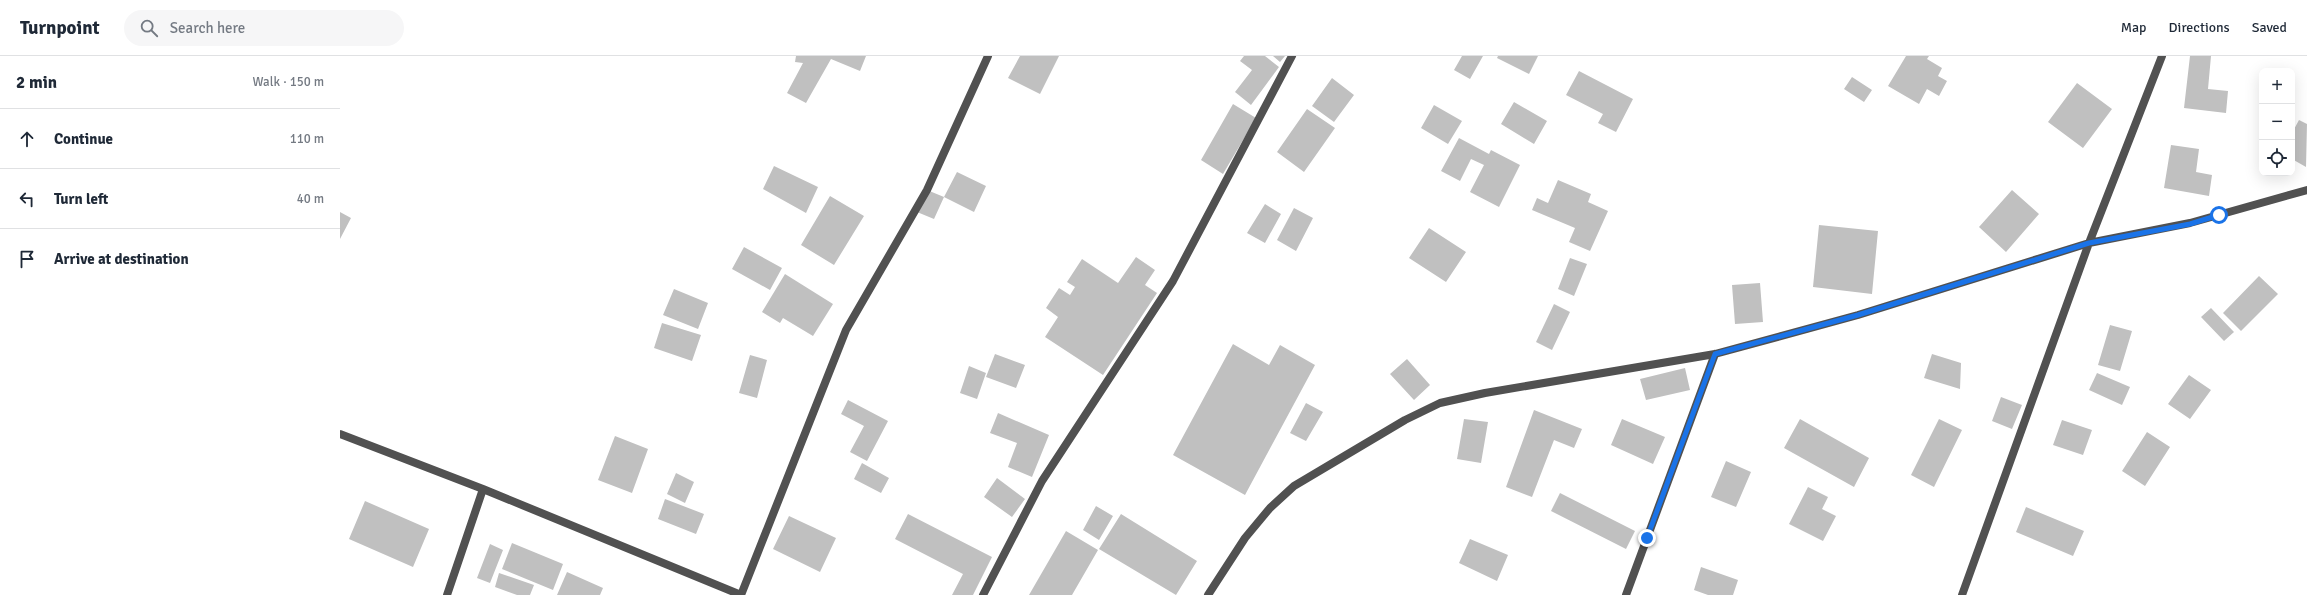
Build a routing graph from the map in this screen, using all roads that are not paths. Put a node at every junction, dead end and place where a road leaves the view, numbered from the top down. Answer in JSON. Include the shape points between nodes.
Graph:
{"nodes":[{"id":1,"x":988,"y":56,"type":"edge"},
{"id":2,"x":1292,"y":56,"type":"edge"},
{"id":3,"x":2162,"y":56,"type":"edge"},
{"id":4,"x":2307,"y":190,"type":"edge"},
{"id":5,"x":2089,"y":243,"type":"junction"},
{"id":6,"x":1715,"y":354,"type":"junction"},
{"id":7,"x":340,"y":434,"type":"edge"},
{"id":8,"x":483,"y":489,"type":"junction"},
{"id":9,"x":447,"y":595,"type":"edge"},
{"id":10,"x":741,"y":595,"type":"edge"},
{"id":11,"x":983,"y":595,"type":"edge"},
{"id":12,"x":1208,"y":595,"type":"edge"},
{"id":13,"x":1626,"y":595,"type":"edge"},
{"id":14,"x":1962,"y":595,"type":"edge"}],
"edges":[{"from":1,"to":10,"type":"street","via":[[927,190],[846,330]]},
{"from":2,"to":11,"type":"street","via":[[1173,281],[1042,481]]},
{"from":3,"to":5,"type":"street"},
{"from":4,"to":5,"type":"street","via":[[2190,224]]},
{"from":5,"to":6,"type":"street","via":[[1858,315]]},
{"from":5,"to":14,"type":"street"},
{"from":6,"to":12,"type":"street","via":[[1485,393],[1433,407],[1405,420],[1294,486],[1270,508],[1245,538]]},
{"from":6,"to":13,"type":"street"},
{"from":7,"to":8,"type":"street"},
{"from":8,"to":9,"type":"street"},
{"from":8,"to":10,"type":"street"}]}
